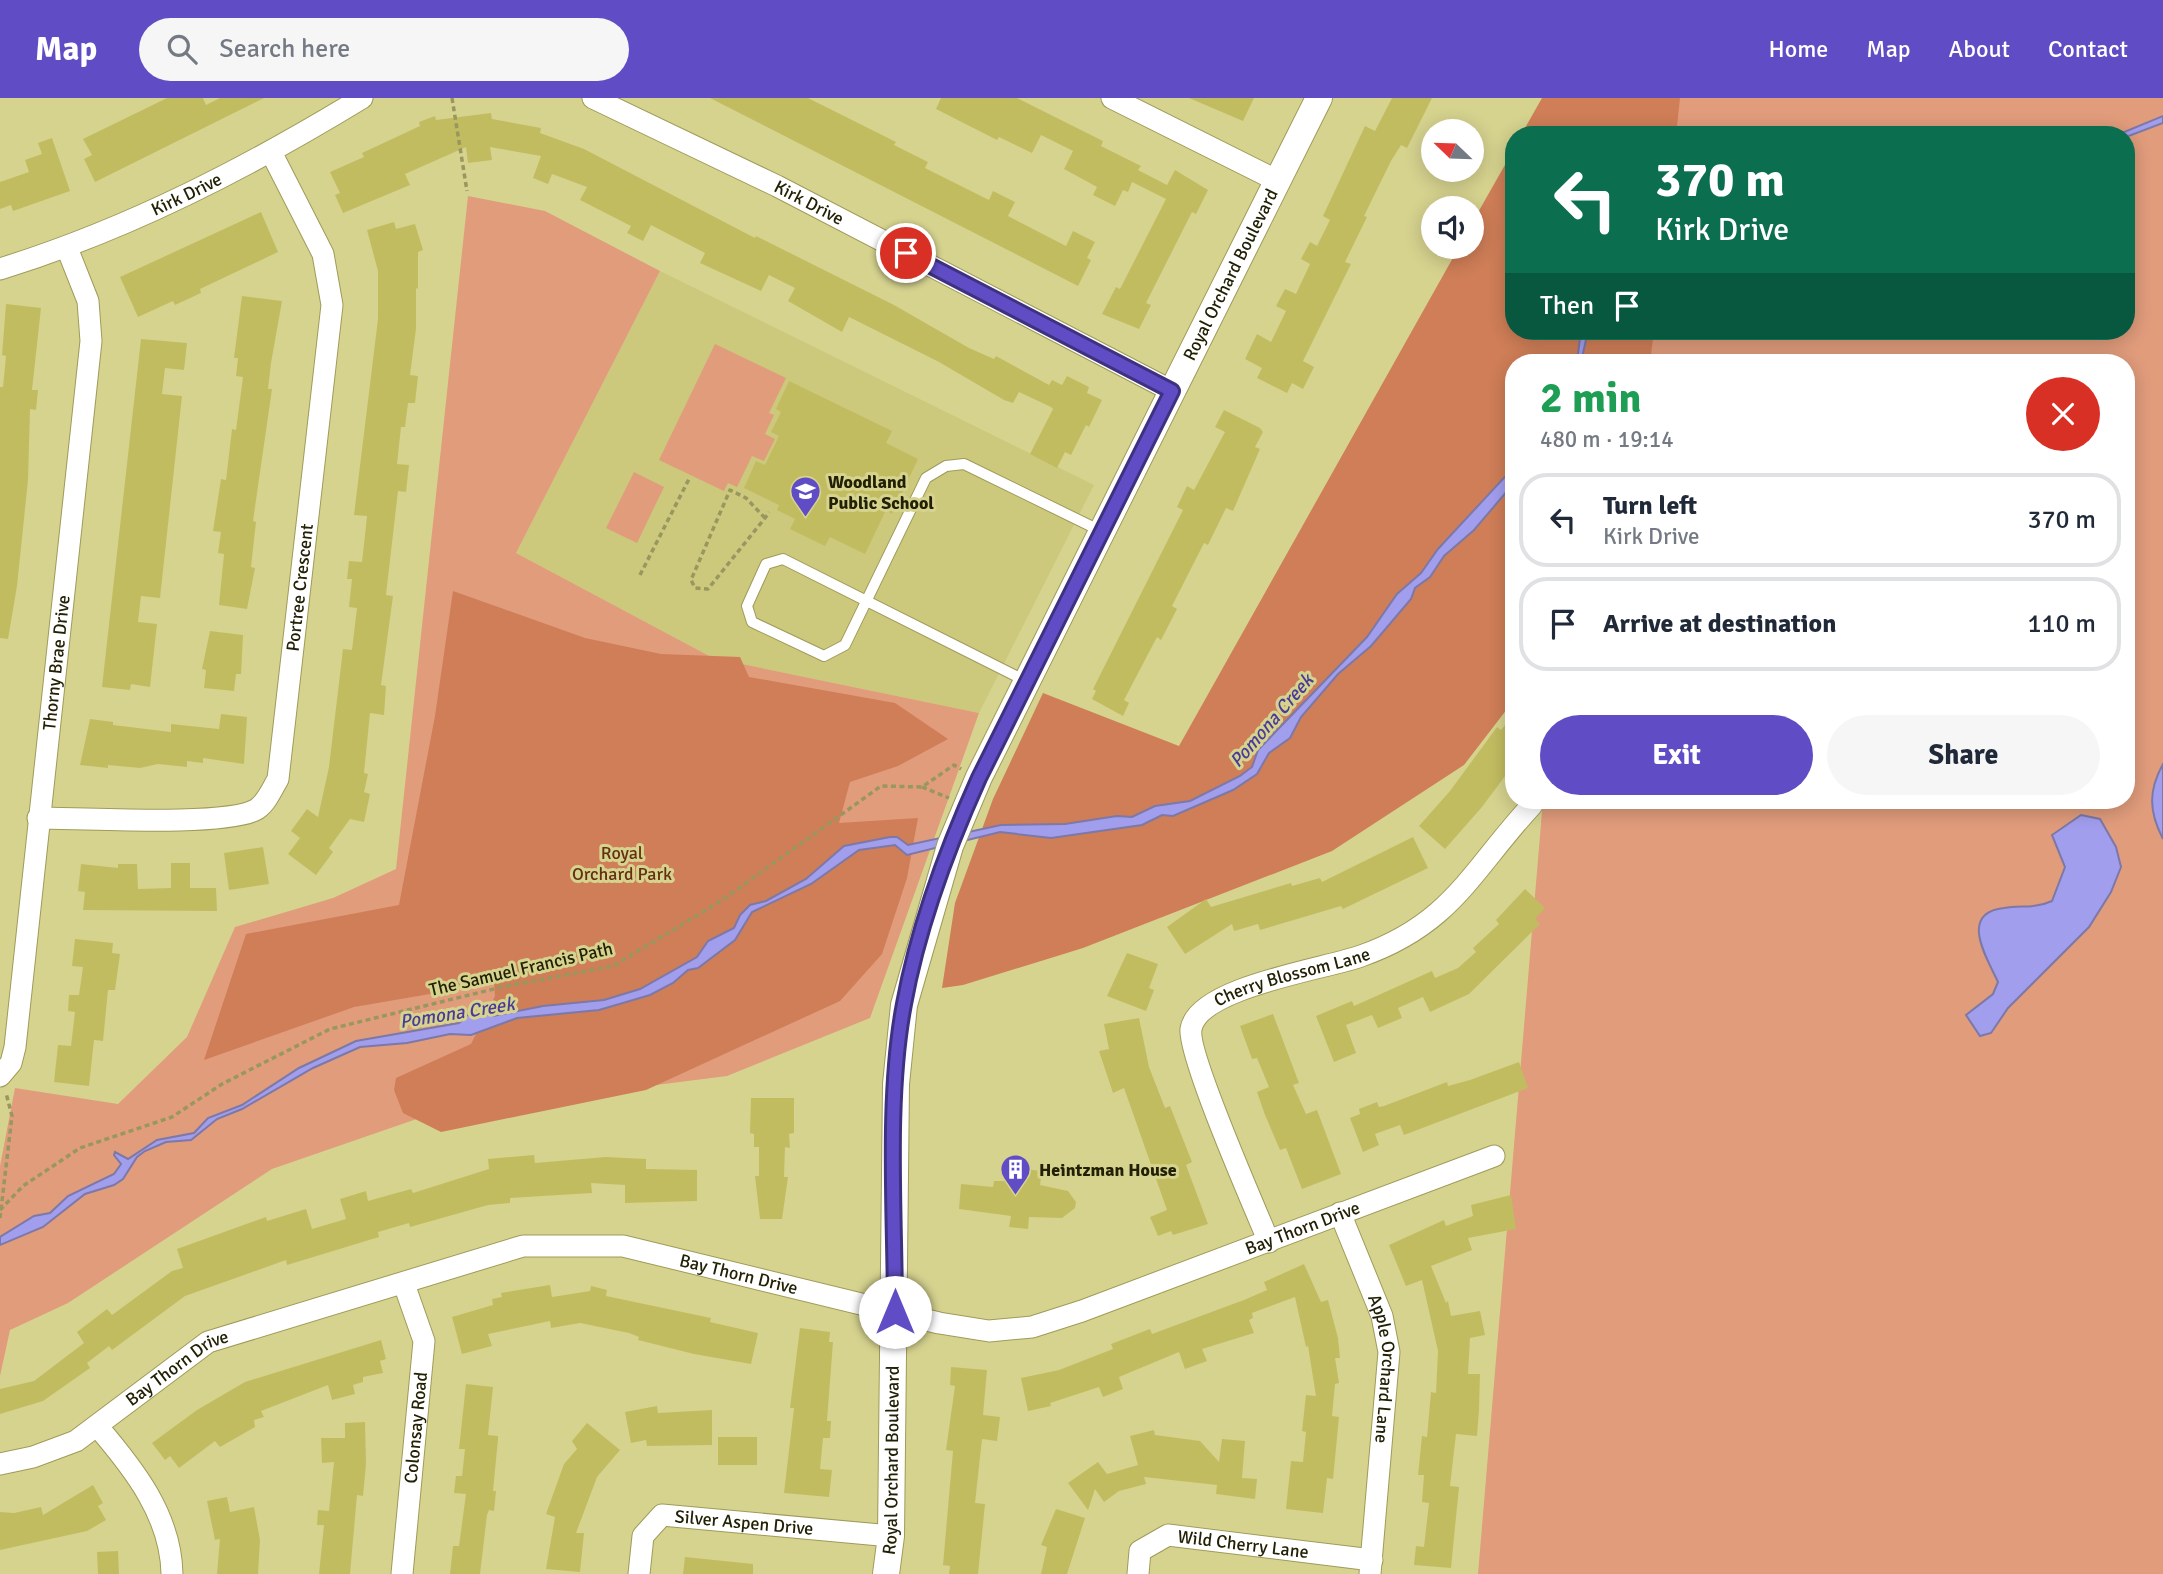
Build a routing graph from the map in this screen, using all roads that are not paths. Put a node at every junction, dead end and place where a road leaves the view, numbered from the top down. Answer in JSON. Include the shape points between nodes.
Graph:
{"nodes":[{"id":1,"x":362,"y":98,"type":"edge"},
{"id":2,"x":593,"y":98,"type":"edge"},
{"id":3,"x":1112,"y":98,"type":"edge"},
{"id":4,"x":1319,"y":98,"type":"edge"},
{"id":5,"x":271,"y":152,"type":"junction"},
{"id":6,"x":1278,"y":181,"type":"junction"},
{"id":7,"x":68,"y":248,"type":"junction"},
{"id":8,"x":0,"y":269,"type":"edge"},
{"id":9,"x":1172,"y":391,"type":"junction"},
{"id":10,"x":1101,"y":531,"type":"junction"},
{"id":11,"x":867,"y":601,"type":"junction"},
{"id":12,"x":1026,"y":681,"type":"junction"},
{"id":13,"x":1529,"y":809,"type":"edge"},
{"id":14,"x":38,"y":818,"type":"junction"},
{"id":15,"x":5,"y":1070,"type":"edge"},
{"id":16,"x":1494,"y":1156,"type":"dead end"},
{"id":17,"x":1340,"y":1213,"type":"junction"},
{"id":18,"x":1269,"y":1242,"type":"junction"},
{"id":19,"x":404,"y":1284,"type":"junction"},
{"id":20,"x":895,"y":1312,"type":"junction"},
{"id":21,"x":98,"y":1427,"type":"junction"},
{"id":22,"x":0,"y":1464,"type":"edge"},
{"id":23,"x":891,"y":1536,"type":"junction"},
{"id":24,"x":1371,"y":1567,"type":"edge"},
{"id":25,"x":172,"y":1574,"type":"edge"},
{"id":26,"x":402,"y":1574,"type":"edge"},
{"id":27,"x":639,"y":1574,"type":"edge"},
{"id":28,"x":886,"y":1574,"type":"edge"},
{"id":29,"x":1138,"y":1574,"type":"edge"}],
"edges":[{"from":1,"to":5,"type":"street","name":"Kirk Drive"},
{"from":2,"to":9,"type":"street","name":"Kirk Drive","via":[[777,186]]},
{"from":3,"to":6,"type":"street"},
{"from":4,"to":6,"type":"street","name":"Royal Orchard Boulevard"},
{"from":5,"to":7,"type":"street","name":"Kirk Drive","via":[[165,207]]},
{"from":5,"to":14,"type":"street","name":"Portree Crescent","via":[[320,247],[332,305],[278,779],[265,802],[242,815]]},
{"from":6,"to":9,"type":"street","name":"Royal Orchard Boulevard"},
{"from":7,"to":8,"type":"street","name":"Kirk Drive"},
{"from":7,"to":14,"type":"street","name":"Thorny Brae Drive","via":[[88,301],[91,341]]},
{"from":9,"to":10,"type":"street","name":"Royal Orchard Boulevard"},
{"from":10,"to":11,"type":"lane","via":[[964,464],[946,466],[926,478]]},
{"from":10,"to":12,"type":"street","name":"Royal Orchard Boulevard"},
{"from":11,"to":11,"type":"lane","via":[[845,645],[824,656],[752,622],[747,606],[766,564],[783,559]]},
{"from":11,"to":12,"type":"lane"},
{"from":12,"to":20,"type":"street","name":"Royal Orchard Boulevard","via":[[964,811],[922,933],[904,1004],[896,1084]]},
{"from":13,"to":18,"type":"street","name":"Cherry Blossom Lane","via":[[1454,901],[1420,929],[1358,957],[1216,999],[1196,1017],[1191,1029],[1205,1082]]},
{"from":14,"to":15,"type":"street","name":"Thorny Brae Drive"},
{"from":16,"to":17,"type":"street","name":"Bay Thorn Drive"},
{"from":17,"to":18,"type":"street","name":"Bay Thorn Drive"},
{"from":17,"to":24,"type":"street","name":"Apple Orchard Lane","via":[[1382,1316],[1389,1352]]},
{"from":18,"to":20,"type":"street","name":"Bay Thorn Drive","via":[[1031,1327],[989,1331]]},
{"from":19,"to":20,"type":"street","name":"Bay Thorn Drive","via":[[523,1246],[591,1244],[622,1246]]},
{"from":19,"to":21,"type":"street","name":"Bay Thorn Drive","via":[[208,1342]]},
{"from":19,"to":26,"type":"street","name":"Colonsay Road","via":[[424,1341]]},
{"from":20,"to":23,"type":"street","name":"Royal Orchard Boulevard"},
{"from":21,"to":22,"type":"street","name":"Bay Thorn Drive","via":[[76,1441]]},
{"from":21,"to":25,"type":"street","via":[[162,1515]]},
{"from":23,"to":27,"type":"street","name":"Silver Aspen Drive","via":[[662,1515],[643,1536]]},
{"from":23,"to":28,"type":"street","name":"Royal Orchard Boulevard"},
{"from":24,"to":29,"type":"street","name":"Wild Cherry Lane","via":[[1168,1535],[1140,1551]]}]}
